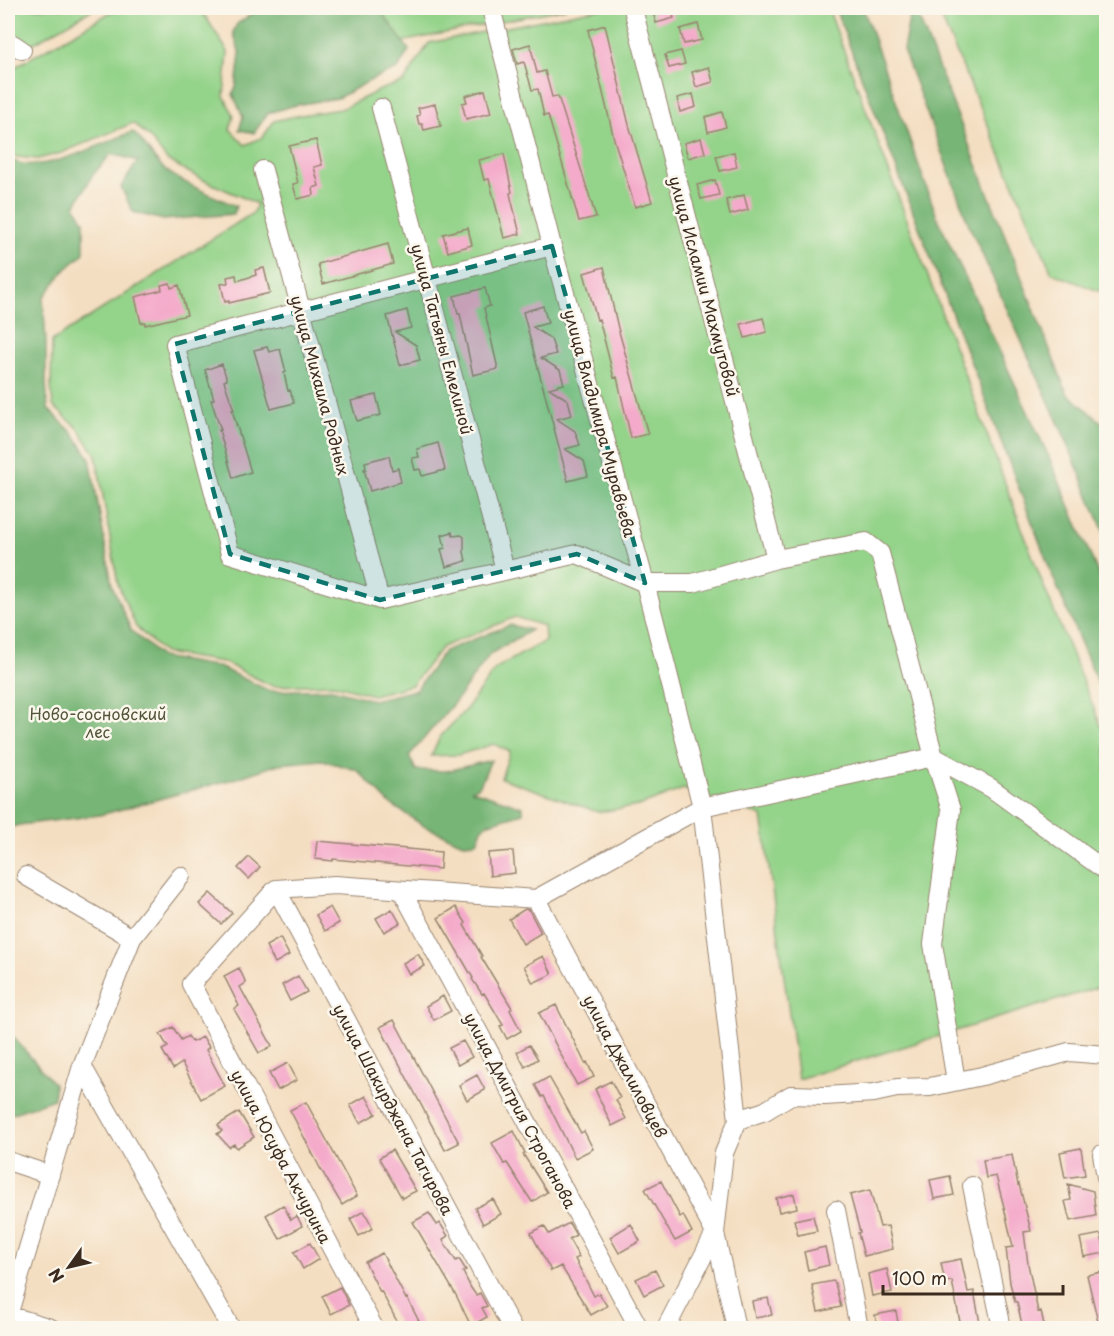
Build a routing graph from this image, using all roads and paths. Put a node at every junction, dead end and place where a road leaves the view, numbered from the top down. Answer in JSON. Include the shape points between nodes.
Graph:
{"nodes":[{"id":1,"x":491,"y":8,"type":"edge"},
{"id":2,"x":634,"y":13,"type":"dead end"},
{"id":3,"x":381,"y":108,"type":"dead end"},
{"id":4,"x":263,"y":170,"type":"dead end"},
{"id":5,"x":552,"y":246,"type":"junction"},
{"id":6,"x":427,"y":278,"type":"junction"},
{"id":7,"x":301,"y":311,"type":"junction"},
{"id":8,"x":776,"y":559,"type":"junction"},
{"id":9,"x":505,"y":570,"type":"junction"},
{"id":10,"x":645,"y":583,"type":"junction"},
{"id":11,"x":380,"y":600,"type":"junction"},
{"id":12,"x":934,"y":757,"type":"junction"},
{"id":13,"x":702,"y":807,"type":"junction"},
{"id":14,"x":1107,"y":870,"type":"edge"},
{"id":15,"x":26,"y":876,"type":"dead end"},
{"id":16,"x":181,"y":876,"type":"dead end"},
{"id":17,"x":276,"y":889,"type":"junction"},
{"id":18,"x":402,"y":891,"type":"junction"},
{"id":19,"x":536,"y":899,"type":"junction"},
{"id":20,"x":132,"y":938,"type":"junction"},
{"id":21,"x":1107,"y":1055,"type":"edge"},
{"id":22,"x":82,"y":1066,"type":"junction"},
{"id":23,"x":957,"y":1081,"type":"junction"},
{"id":24,"x":738,"y":1120,"type":"junction"},
{"id":25,"x":1102,"y":1154,"type":"dead end"},
{"id":26,"x":8,"y":1161,"type":"edge"},
{"id":27,"x":50,"y":1175,"type":"junction"},
{"id":28,"x":1107,"y":1177,"type":"edge"},
{"id":29,"x":972,"y":1186,"type":"dead end"},
{"id":30,"x":836,"y":1210,"type":"dead end"},
{"id":31,"x":715,"y":1233,"type":"junction"},
{"id":32,"x":8,"y":1316,"type":"edge"},
{"id":33,"x":51,"y":1329,"type":"edge"},
{"id":34,"x":231,"y":1329,"type":"edge"},
{"id":35,"x":374,"y":1329,"type":"edge"},
{"id":36,"x":512,"y":1329,"type":"edge"},
{"id":37,"x":639,"y":1329,"type":"edge"},
{"id":38,"x":666,"y":1329,"type":"edge"},
{"id":39,"x":736,"y":1329,"type":"edge"},
{"id":40,"x":859,"y":1329,"type":"edge"},
{"id":41,"x":1002,"y":1329,"type":"edge"}],
"edges":[{"from":1,"to":5,"type":"street","name":"улица Владимира Муравьева"},
{"from":2,"to":8,"type":"street","name":"улица Исламии Махмутовой"},
{"from":3,"to":6,"type":"street","name":"улица Татьяны Емелиной"},
{"from":4,"to":7,"type":"street","name":"улица Михаила Родных"},
{"from":5,"to":6,"type":"street"},
{"from":5,"to":10,"type":"street","name":"улица Владимира Муравьева"},
{"from":6,"to":7,"type":"street"},
{"from":6,"to":9,"type":"street","name":"улица Татьяны Емелиной"},
{"from":7,"to":11,"type":"street","name":"улица Михаила Родных"},
{"from":7,"to":11,"type":"street","via":[[175,344],[230,554]]},
{"from":8,"to":10,"type":"street","via":[[693,583]]},
{"from":8,"to":12,"type":"street","via":[[866,542],[880,553]]},
{"from":9,"to":10,"type":"street","via":[[577,554]]},
{"from":9,"to":11,"type":"street"},
{"from":10,"to":13,"type":"street","name":"улица Владимира Муравьева"},
{"from":12,"to":13,"type":"street"},
{"from":12,"to":14,"type":"street","via":[[991,788]]},
{"from":12,"to":23,"type":"street","via":[[951,810],[933,944]]},
{"from":13,"to":19,"type":"street"},
{"from":13,"to":24,"type":"street","name":"улица Владимира Муравьева"},
{"from":15,"to":20,"type":"street"},
{"from":16,"to":20,"type":"street"},
{"from":17,"to":18,"type":"street","via":[[335,885]]},
{"from":17,"to":35,"type":"street","name":"улица Юсуфа Акчурина","via":[[191,984]]},
{"from":17,"to":36,"type":"street","name":"улица Шакирджана Тагирова"},
{"from":18,"to":19,"type":"street"},
{"from":18,"to":37,"type":"street","name":"улица Дмитрия Строганова"},
{"from":19,"to":31,"type":"street","name":"улица Джалиловцев"},
{"from":20,"to":22,"type":"street"},
{"from":21,"to":23,"type":"street","via":[[1069,1052]]},
{"from":22,"to":27,"type":"street"},
{"from":22,"to":34,"type":"street"},
{"from":23,"to":24,"type":"street","via":[[873,1094],[791,1095],[765,1111]]},
{"from":24,"to":31,"type":"street","via":[[724,1153]]},
{"from":25,"to":28,"type":"street"},
{"from":26,"to":27,"type":"street"},
{"from":27,"to":32,"type":"street"},
{"from":29,"to":41,"type":"street"},
{"from":30,"to":40,"type":"street"},
{"from":31,"to":38,"type":"street"},
{"from":31,"to":39,"type":"street"},
{"from":32,"to":33,"type":"street"}]}
